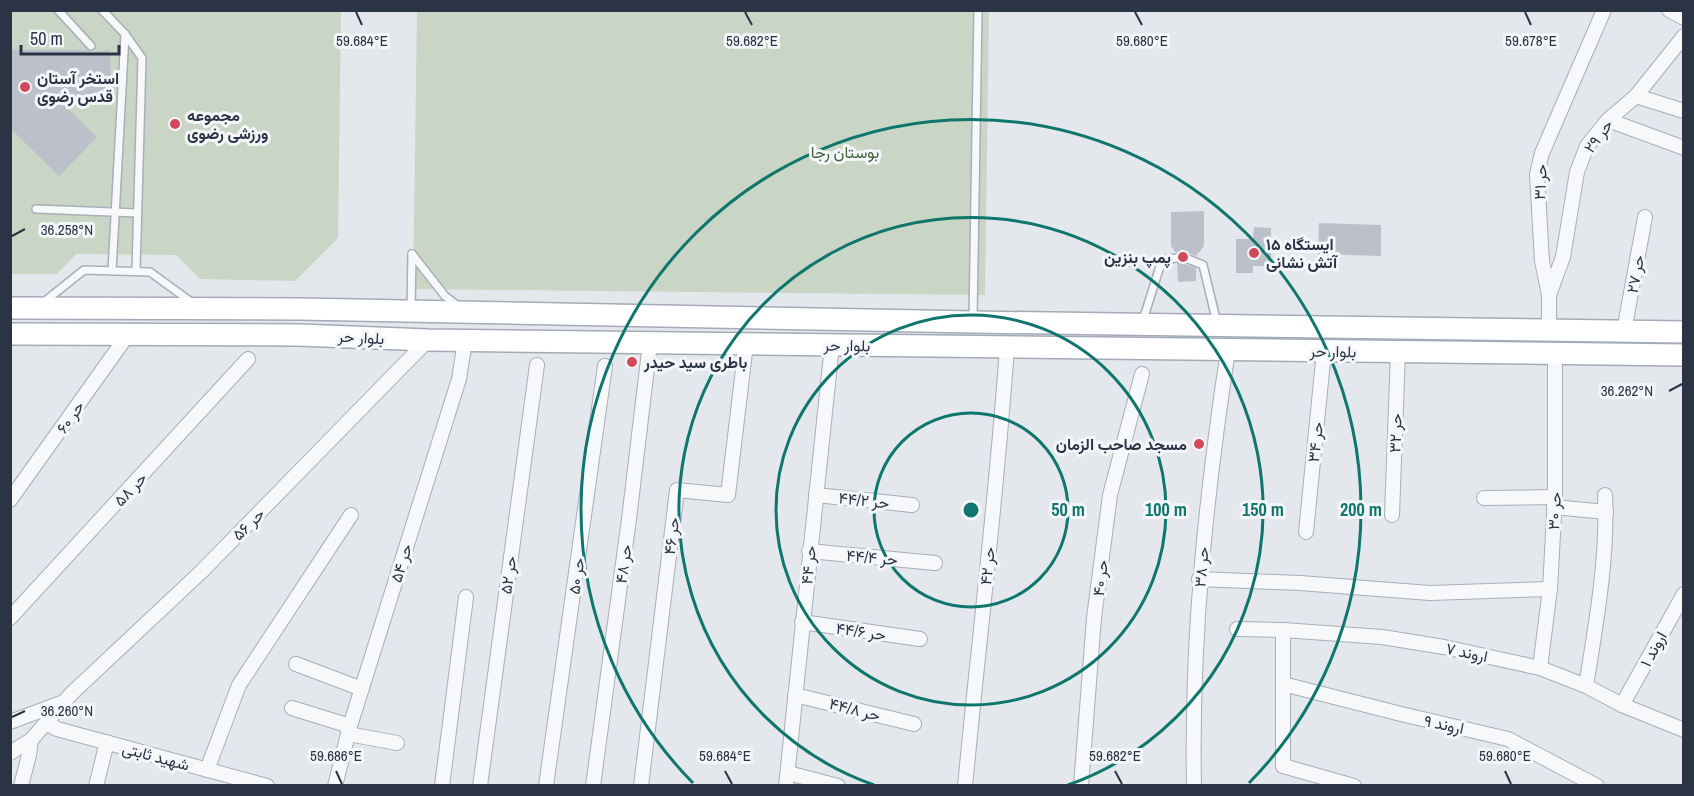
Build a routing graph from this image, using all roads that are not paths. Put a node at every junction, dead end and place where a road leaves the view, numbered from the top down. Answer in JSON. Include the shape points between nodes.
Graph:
{"nodes":[{"id":1,"x":58,"y":10,"type":"edge"},
{"id":2,"x":102,"y":10,"type":"edge"},
{"id":3,"x":978,"y":10,"type":"edge"},
{"id":4,"x":1604,"y":10,"type":"edge"},
{"id":5,"x":1669,"y":10,"type":"edge"},
{"id":6,"x":1683,"y":18,"type":"edge"},
{"id":7,"x":124,"y":34,"type":"junction"},
{"id":8,"x":1683,"y":36,"type":"edge"},
{"id":9,"x":91,"y":46,"type":"dead end"},
{"id":10,"x":1636,"y":96,"type":"junction"},
{"id":11,"x":1683,"y":111,"type":"edge"},
{"id":12,"x":1608,"y":120,"type":"junction"},
{"id":13,"x":1683,"y":148,"type":"edge"},
{"id":14,"x":36,"y":209,"type":"dead end"},
{"id":15,"x":115,"y":212,"type":"junction"},
{"id":16,"x":137,"y":213,"type":"junction"},
{"id":17,"x":1645,"y":217,"type":"dead end"},
{"id":18,"x":112,"y":271,"type":"junction"},
{"id":19,"x":136,"y":272,"type":"junction"},
{"id":20,"x":1549,"y":295,"type":"junction"},
{"id":21,"x":10,"y":308,"type":"edge"},
{"id":22,"x":36,"y":309,"type":"junction"},
{"id":23,"x":201,"y":309,"type":"junction"},
{"id":24,"x":300,"y":309,"type":"junction"},
{"id":25,"x":411,"y":311,"type":"junction"},
{"id":26,"x":464,"y":312,"type":"junction"},
{"id":27,"x":973,"y":322,"type":"junction"},
{"id":28,"x":1142,"y":324,"type":"junction"},
{"id":29,"x":1218,"y":325,"type":"junction"},
{"id":30,"x":1548,"y":330,"type":"junction"},
{"id":31,"x":1624,"y":331,"type":"junction"},
{"id":32,"x":1683,"y":332,"type":"edge"},
{"id":33,"x":129,"y":333,"type":"junction"},
{"id":34,"x":10,"y":334,"type":"edge"},
{"id":35,"x":299,"y":335,"type":"junction"},
{"id":36,"x":428,"y":340,"type":"junction"},
{"id":37,"x":465,"y":341,"type":"junction"},
{"id":38,"x":650,"y":343,"type":"junction"},
{"id":39,"x":746,"y":344,"type":"junction"},
{"id":40,"x":832,"y":345,"type":"junction"},
{"id":41,"x":1007,"y":347,"type":"junction"},
{"id":42,"x":1228,"y":350,"type":"junction"},
{"id":43,"x":1324,"y":351,"type":"junction"},
{"id":44,"x":1398,"y":352,"type":"junction"},
{"id":45,"x":1555,"y":353,"type":"junction"},
{"id":46,"x":1683,"y":355,"type":"edge"},
{"id":47,"x":248,"y":359,"type":"dead end"},
{"id":48,"x":537,"y":364,"type":"dead end"},
{"id":49,"x":605,"y":366,"type":"dead end"},
{"id":50,"x":1142,"y":374,"type":"dead end"},
{"id":51,"x":816,"y":495,"type":"junction"},
{"id":52,"x":1605,"y":495,"type":"dead end"},
{"id":53,"x":1484,"y":498,"type":"dead end"},
{"id":54,"x":10,"y":500,"type":"edge"},
{"id":55,"x":1554,"y":502,"type":"junction"},
{"id":56,"x":912,"y":505,"type":"dead end"},
{"id":57,"x":1606,"y":512,"type":"junction"},
{"id":58,"x":351,"y":515,"type":"dead end"},
{"id":59,"x":1392,"y":515,"type":"dead end"},
{"id":60,"x":1306,"y":532,"type":"dead end"},
{"id":61,"x":810,"y":551,"type":"junction"},
{"id":62,"x":935,"y":563,"type":"dead end"},
{"id":63,"x":1199,"y":579,"type":"junction"},
{"id":64,"x":1550,"y":589,"type":"junction"},
{"id":65,"x":1683,"y":594,"type":"edge"},
{"id":66,"x":466,"y":597,"type":"dead end"},
{"id":67,"x":10,"y":618,"type":"edge"},
{"id":68,"x":802,"y":622,"type":"junction"},
{"id":69,"x":1238,"y":629,"type":"dead end"},
{"id":70,"x":1283,"y":630,"type":"junction"},
{"id":71,"x":920,"y":639,"type":"dead end"},
{"id":72,"x":296,"y":664,"type":"dead end"},
{"id":73,"x":1540,"y":668,"type":"junction"},
{"id":74,"x":1283,"y":684,"type":"junction"},
{"id":75,"x":1586,"y":686,"type":"junction"},
{"id":76,"x":362,"y":689,"type":"junction"},
{"id":77,"x":795,"y":695,"type":"junction"},
{"id":78,"x":63,"y":703,"type":"junction"},
{"id":79,"x":1622,"y":705,"type":"junction"},
{"id":80,"x":292,"y":708,"type":"dead end"},
{"id":81,"x":10,"y":722,"type":"edge"},
{"id":82,"x":46,"y":723,"type":"junction"},
{"id":83,"x":914,"y":724,"type":"dead end"},
{"id":84,"x":349,"y":730,"type":"junction"},
{"id":85,"x":1683,"y":730,"type":"edge"},
{"id":86,"x":31,"y":740,"type":"junction"},
{"id":87,"x":107,"y":742,"type":"junction"},
{"id":88,"x":397,"y":743,"type":"dead end"},
{"id":89,"x":10,"y":753,"type":"edge"},
{"id":90,"x":214,"y":776,"type":"edge"},
{"id":91,"x":787,"y":779,"type":"edge"},
{"id":92,"x":21,"y":786,"type":"edge"},
{"id":93,"x":96,"y":786,"type":"edge"},
{"id":94,"x":267,"y":786,"type":"edge"},
{"id":95,"x":335,"y":786,"type":"edge"},
{"id":96,"x":442,"y":786,"type":"edge"},
{"id":97,"x":480,"y":786,"type":"edge"},
{"id":98,"x":546,"y":786,"type":"edge"},
{"id":99,"x":593,"y":786,"type":"edge"},
{"id":100,"x":640,"y":786,"type":"edge"},
{"id":101,"x":838,"y":786,"type":"edge"},
{"id":102,"x":965,"y":786,"type":"edge"},
{"id":103,"x":1081,"y":786,"type":"edge"},
{"id":104,"x":1194,"y":786,"type":"edge"},
{"id":105,"x":1354,"y":786,"type":"edge"},
{"id":106,"x":1597,"y":786,"type":"edge"}],
"edges":[{"from":1,"to":9,"type":"lane"},
{"from":2,"to":7,"type":"lane"},
{"from":3,"to":27,"type":"lane"},
{"from":4,"to":20,"type":"street","name":"حر ۳۱","via":[[1542,153],[1537,174],[1542,261]]},
{"from":5,"to":6,"type":"street"},
{"from":7,"to":15,"type":"lane"},
{"from":7,"to":16,"type":"lane","via":[[142,58]]},
{"from":8,"to":10,"type":"street","name":"حر ۲۹"},
{"from":10,"to":11,"type":"street"},
{"from":10,"to":12,"type":"street","name":"حر ۲۹"},
{"from":12,"to":13,"type":"street"},
{"from":12,"to":20,"type":"street","name":"حر ۲۹","via":[[1587,146],[1577,172],[1563,257]]},
{"from":14,"to":15,"type":"lane"},
{"from":15,"to":16,"type":"lane"},
{"from":15,"to":18,"type":"lane"},
{"from":16,"to":19,"type":"lane"},
{"from":17,"to":31,"type":"street","name":"حر ۲۷"},
{"from":18,"to":19,"type":"lane"},
{"from":18,"to":22,"type":"lane","via":[[84,270]]},
{"from":19,"to":23,"type":"lane","via":[[150,272]]},
{"from":20,"to":30,"type":"street","name":"حر ۳۱"},
{"from":21,"to":22,"type":"main road","name":"بلوار حر"},
{"from":22,"to":23,"type":"main road","name":"بلوار حر"},
{"from":23,"to":24,"type":"main road","name":"بلوار حر"},
{"from":24,"to":25,"type":"main road","name":"بلوار حر"},
{"from":24,"to":35,"type":"main road"},
{"from":25,"to":26,"type":"main road","name":"بلوار حر"},
{"from":25,"to":26,"type":"lane","via":[[412,254],[445,296]]},
{"from":26,"to":27,"type":"main road","name":"بلوار حر"},
{"from":27,"to":28,"type":"main road","name":"بلوار حر"},
{"from":28,"to":29,"type":"main road","name":"بلوار حر"},
{"from":28,"to":29,"type":"lane","via":[[1162,260],[1183,257],[1203,264]]},
{"from":29,"to":30,"type":"main road","name":"بلوار حر"},
{"from":30,"to":31,"type":"main road","name":"بلوار حر"},
{"from":31,"to":32,"type":"main road","name":"بلوار حر"},
{"from":33,"to":34,"type":"main road","name":"بلوار حر"},
{"from":33,"to":35,"type":"main road","name":"بلوار حر"},
{"from":33,"to":54,"type":"street","name":"حر ۶۰"},
{"from":35,"to":36,"type":"main road","name":"بلوار حر"},
{"from":36,"to":37,"type":"main road","name":"بلوار حر"},
{"from":36,"to":78,"type":"street","name":"حر ۵۶","via":[[202,571]]},
{"from":37,"to":38,"type":"main road","name":"بلوار حر"},
{"from":37,"to":76,"type":"street","name":"حر ۵۴","via":[[459,379]]},
{"from":38,"to":39,"type":"main road","name":"بلوار حر"},
{"from":38,"to":99,"type":"street","name":"حر ۴۸"},
{"from":39,"to":40,"type":"main road","name":"بلوار حر"},
{"from":39,"to":100,"type":"street","name":"حر ۴۶","via":[[728,495],[677,490]]},
{"from":40,"to":41,"type":"main road","name":"بلوار حر"},
{"from":40,"to":51,"type":"street","name":"حر ۴۴"},
{"from":41,"to":42,"type":"main road","name":"بلوار حر"},
{"from":41,"to":102,"type":"street","name":"حر ۴۲"},
{"from":42,"to":43,"type":"main road","name":"بلوار حر"},
{"from":42,"to":63,"type":"street","name":"حر ۳۸","via":[[1212,452]]},
{"from":43,"to":44,"type":"main road","name":"بلوار حر"},
{"from":43,"to":60,"type":"street","name":"حر ۳۴"},
{"from":44,"to":45,"type":"main road","name":"بلوار حر"},
{"from":44,"to":59,"type":"street","name":"حر ۳۲"},
{"from":45,"to":46,"type":"main road","name":"بلوار حر"},
{"from":45,"to":55,"type":"street","name":"حر ۳۰"},
{"from":47,"to":67,"type":"street","name":"حر ۵۸"},
{"from":48,"to":97,"type":"street","name":"حر ۵۲"},
{"from":49,"to":98,"type":"street","name":"حر ۵۰"},
{"from":50,"to":103,"type":"street","name":"حر ۴۰","via":[[1110,495],[1094,618]]},
{"from":51,"to":56,"type":"street","name":"حر ۴۴/۲"},
{"from":51,"to":61,"type":"street","name":"حر ۴۴"},
{"from":52,"to":57,"type":"street"},
{"from":53,"to":55,"type":"street"},
{"from":55,"to":57,"type":"street"},
{"from":55,"to":64,"type":"street","name":"حر ۳۰"},
{"from":57,"to":75,"type":"street","via":[[1598,614]]},
{"from":58,"to":90,"type":"street","via":[[239,685]]},
{"from":61,"to":62,"type":"street","name":"حر ۴۴/۴"},
{"from":61,"to":68,"type":"street","name":"حر ۴۴"},
{"from":63,"to":64,"type":"street","via":[[1430,593]]},
{"from":63,"to":104,"type":"street","name":"حر ۳۸"},
{"from":64,"to":73,"type":"street","name":"حر ۳۰"},
{"from":65,"to":79,"type":"street","name":"اروند ۱"},
{"from":66,"to":96,"type":"street"},
{"from":68,"to":71,"type":"street","name":"حر ۴۴/۶"},
{"from":68,"to":77,"type":"street","name":"حر ۴۴"},
{"from":69,"to":70,"type":"street","name":"اروند ۷"},
{"from":70,"to":73,"type":"street","name":"اروند ۷","via":[[1382,637]]},
{"from":70,"to":74,"type":"street"},
{"from":72,"to":76,"type":"street"},
{"from":73,"to":75,"type":"street","name":"اروند ۷"},
{"from":74,"to":105,"type":"street","via":[[1283,766]]},
{"from":74,"to":106,"type":"street","name":"اروند ۹","via":[[1508,739]]},
{"from":75,"to":79,"type":"street","name":"اروند ۷"},
{"from":76,"to":84,"type":"street","name":"حر ۵۴"},
{"from":77,"to":83,"type":"street","name":"حر ۴۴/۸"},
{"from":77,"to":91,"type":"street","name":"حر ۴۴"},
{"from":78,"to":81,"type":"street","name":"حر ۵۶"},
{"from":78,"to":82,"type":"street","name":"حر ۵۶"},
{"from":79,"to":85,"type":"street","name":"اروند ۷"},
{"from":80,"to":84,"type":"street"},
{"from":82,"to":86,"type":"street","name":"حر ۵۶"},
{"from":82,"to":87,"type":"street","name":"شهید ثابتی"},
{"from":84,"to":88,"type":"street"},
{"from":84,"to":95,"type":"street","name":"حر ۵۴"},
{"from":86,"to":89,"type":"street","name":"حر ۵۶"},
{"from":86,"to":92,"type":"street"},
{"from":87,"to":90,"type":"street","name":"شهید ثابتی"},
{"from":87,"to":93,"type":"street"},
{"from":90,"to":94,"type":"street","name":"شهید ثابتی"},
{"from":91,"to":101,"type":"street"}]}
